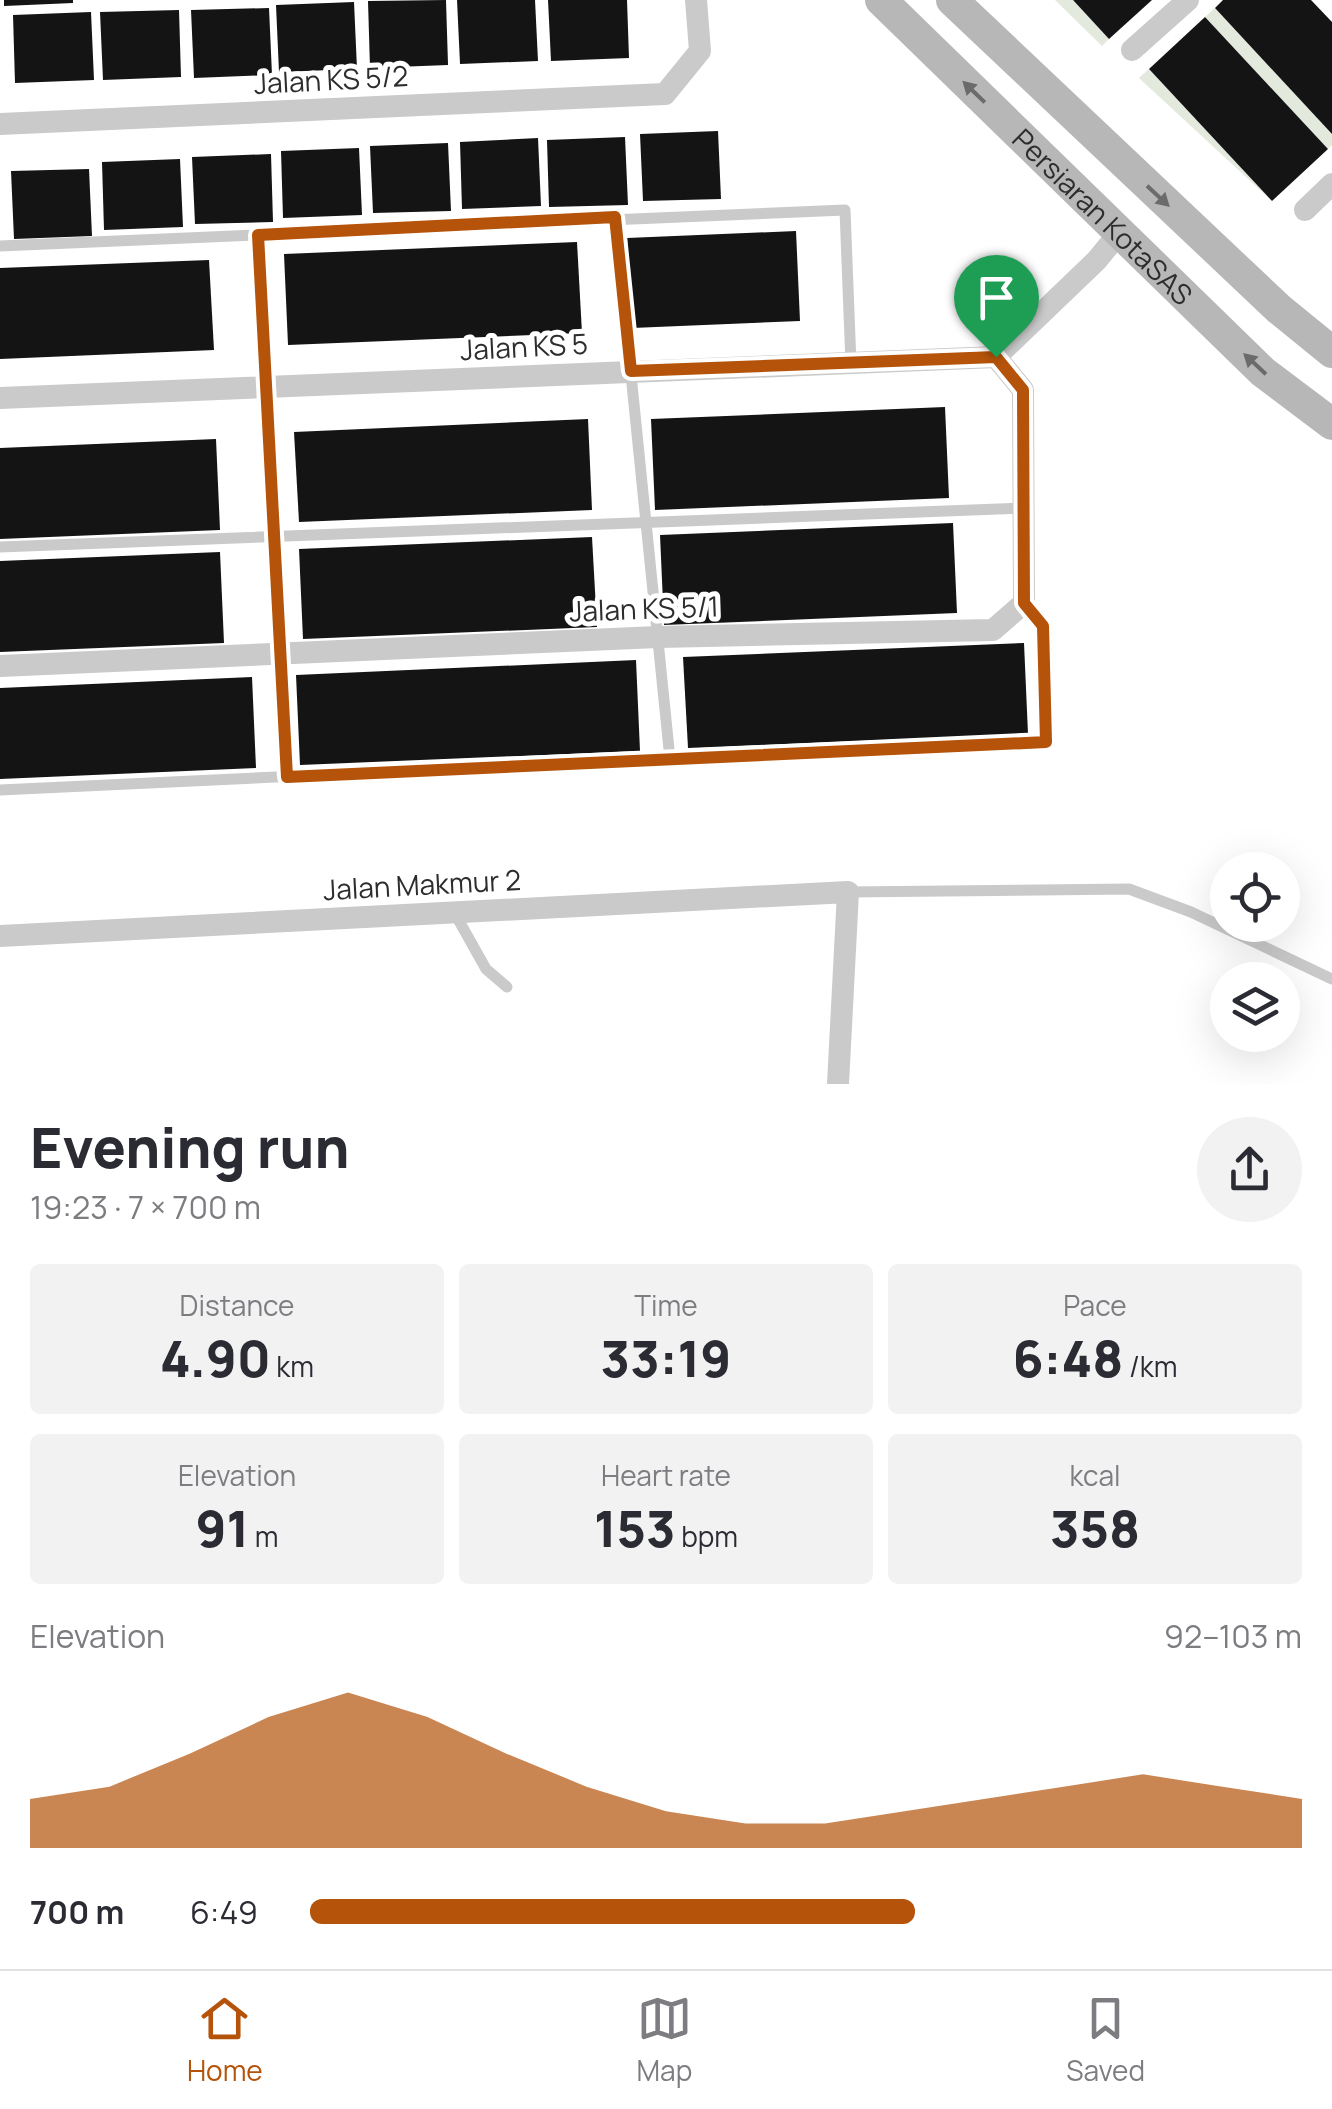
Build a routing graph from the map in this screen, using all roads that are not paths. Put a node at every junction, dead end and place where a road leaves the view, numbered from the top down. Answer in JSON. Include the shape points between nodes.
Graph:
{"nodes":[{"id":1,"x":696,"y":0,"type":"edge"},
{"id":2,"x":882,"y":0,"type":"edge"},
{"id":3,"x":952,"y":0,"type":"edge"},
{"id":4,"x":1188,"y":0,"type":"edge"},
{"id":5,"x":1132,"y":50,"type":"dead end"},
{"id":6,"x":0,"y":124,"type":"edge"},
{"id":7,"x":1332,"y":184,"type":"edge"},
{"id":8,"x":1305,"y":210,"type":"dead end"},
{"id":9,"x":615,"y":217,"type":"junction"},
{"id":10,"x":1119,"y":233,"type":"junction"},
{"id":11,"x":258,"y":235,"type":"junction"},
{"id":12,"x":0,"y":246,"type":"edge"},
{"id":13,"x":1332,"y":352,"type":"edge"},
{"id":14,"x":996,"y":357,"type":"junction"},
{"id":15,"x":852,"y":364,"type":"junction"},
{"id":16,"x":631,"y":371,"type":"junction"},
{"id":17,"x":266,"y":388,"type":"junction"},
{"id":18,"x":0,"y":398,"type":"edge"},
{"id":19,"x":1332,"y":424,"type":"edge"},
{"id":20,"x":1024,"y":508,"type":"junction"},
{"id":21,"x":646,"y":521,"type":"junction"},
{"id":22,"x":274,"y":534,"type":"junction"},
{"id":23,"x":0,"y":547,"type":"edge"},
{"id":24,"x":1024,"y":603,"type":"junction"},
{"id":25,"x":658,"y":637,"type":"junction"},
{"id":26,"x":281,"y":654,"type":"junction"},
{"id":27,"x":0,"y":666,"type":"edge"},
{"id":28,"x":670,"y":759,"type":"junction"},
{"id":29,"x":287,"y":777,"type":"junction"},
{"id":30,"x":0,"y":790,"type":"edge"},
{"id":31,"x":848,"y":892,"type":"junction"},
{"id":32,"x":454,"y":912,"type":"junction"},
{"id":33,"x":0,"y":936,"type":"edge"},
{"id":34,"x":1332,"y":979,"type":"edge"},
{"id":35,"x":507,"y":987,"type":"dead end"},
{"id":36,"x":838,"y":1084,"type":"edge"}],
"edges":[{"from":1,"to":6,"type":"street","name":"Jalan KS 5/2","via":[[700,51],[665,94]]},
{"from":10,"to":2,"type":"main road","name":"Persiaran KotaSAS","one_way":true},
{"from":3,"to":13,"type":"main road","name":"Persiaran KotaSAS","one_way":true},
{"from":4,"to":5,"type":"street"},
{"from":7,"to":8,"type":"street"},
{"from":9,"to":11,"type":"lane"},
{"from":9,"to":15,"type":"lane","via":[[844,210]]},
{"from":9,"to":16,"type":"lane"},
{"from":10,"to":14,"type":"street"},
{"from":19,"to":10,"type":"main road","name":"Persiaran KotaSAS","one_way":true,"via":[[1263,372]]},
{"from":11,"to":12,"type":"lane"},
{"from":11,"to":17,"type":"lane"},
{"from":14,"to":15,"type":"street","name":"Jalan KS 5"},
{"from":14,"to":20,"type":"street","via":[[1023,390]]},
{"from":15,"to":16,"type":"street","name":"Jalan KS 5"},
{"from":16,"to":17,"type":"street","name":"Jalan KS 5"},
{"from":16,"to":21,"type":"lane"},
{"from":17,"to":18,"type":"street","name":"Jalan KS 5"},
{"from":17,"to":22,"type":"lane"},
{"from":20,"to":21,"type":"lane"},
{"from":20,"to":24,"type":"street"},
{"from":21,"to":22,"type":"lane"},
{"from":21,"to":25,"type":"lane"},
{"from":22,"to":23,"type":"lane"},
{"from":22,"to":26,"type":"lane"},
{"from":24,"to":25,"type":"street","name":"Jalan KS 5/1","via":[[993,630]]},
{"from":24,"to":28,"type":"lane","via":[[1043,626],[1046,742]]},
{"from":25,"to":26,"type":"street","name":"Jalan KS 5/1"},
{"from":25,"to":28,"type":"lane"},
{"from":26,"to":27,"type":"street","name":"Jalan KS 5/1"},
{"from":26,"to":29,"type":"lane"},
{"from":28,"to":29,"type":"lane"},
{"from":29,"to":30,"type":"lane"},
{"from":31,"to":32,"type":"street","name":"Jalan Makmur 2"},
{"from":31,"to":34,"type":"lane","via":[[1129,889]]},
{"from":31,"to":36,"type":"street"},
{"from":32,"to":33,"type":"street","name":"Jalan Makmur 2"},
{"from":32,"to":35,"type":"lane","via":[[486,970]]}]}
